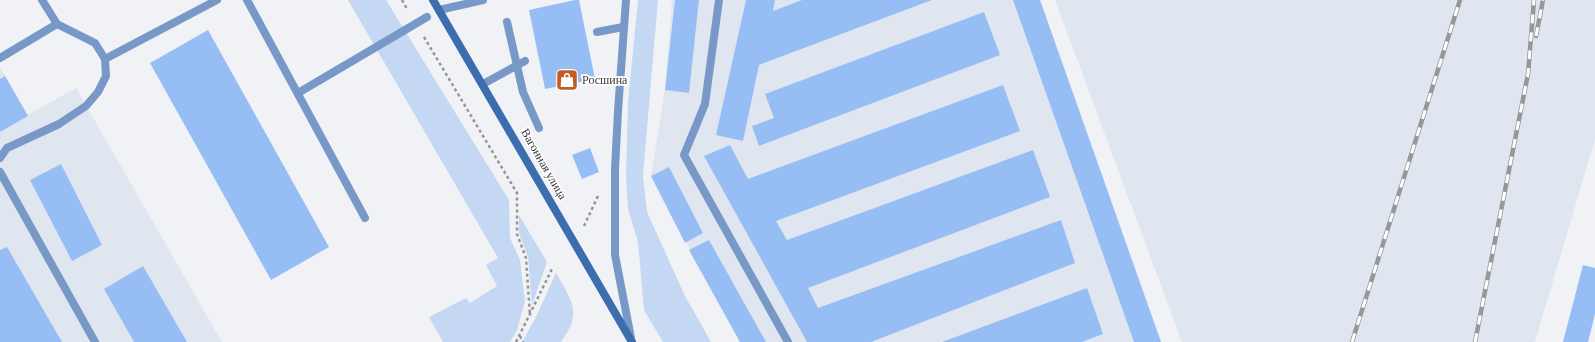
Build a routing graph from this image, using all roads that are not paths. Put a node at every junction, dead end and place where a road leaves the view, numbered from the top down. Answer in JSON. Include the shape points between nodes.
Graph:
{"nodes":[{"id":1,"x":42,"y":0,"type":"edge"},
{"id":2,"x":217,"y":0,"type":"edge"},
{"id":3,"x":247,"y":0,"type":"edge"},
{"id":4,"x":433,"y":0,"type":"edge"},
{"id":5,"x":483,"y":0,"type":"edge"},
{"id":6,"x":626,"y":0,"type":"edge"},
{"id":7,"x":719,"y":0,"type":"edge"},
{"id":8,"x":439,"y":10,"type":"junction"},
{"id":9,"x":507,"y":22,"type":"dead end"},
{"id":10,"x":57,"y":24,"type":"junction"},
{"id":11,"x":623,"y":27,"type":"junction"},
{"id":12,"x":598,"y":32,"type":"dead end"},
{"id":13,"x":0,"y":58,"type":"edge"},
{"id":14,"x":105,"y":59,"type":"junction"},
{"id":15,"x":525,"y":61,"type":"dead end"},
{"id":16,"x":517,"y":65,"type":"junction"},
{"id":17,"x":483,"y":84,"type":"junction"},
{"id":18,"x":298,"y":93,"type":"junction"},
{"id":19,"x":539,"y":128,"type":"dead end"},
{"id":20,"x":0,"y":158,"type":"edge"},
{"id":21,"x":0,"y":172,"type":"edge"},
{"id":22,"x":365,"y":218,"type":"dead end"},
{"id":23,"x":95,"y":342,"type":"edge"},
{"id":24,"x":631,"y":342,"type":"edge"},
{"id":25,"x":788,"y":342,"type":"edge"}],
"edges":[{"from":1,"to":10,"type":"street"},
{"from":2,"to":14,"type":"street"},
{"from":3,"to":18,"type":"street"},
{"from":4,"to":8,"type":"street","name":"Вагонная улица"},
{"from":5,"to":8,"type":"street"},
{"from":6,"to":11,"type":"street"},
{"from":7,"to":25,"type":"street","via":[[705,104],[684,155]]},
{"from":8,"to":17,"type":"street","name":"Вагонная улица"},
{"from":8,"to":18,"type":"street","bridge":true},
{"from":9,"to":16,"type":"street"},
{"from":10,"to":13,"type":"street"},
{"from":10,"to":14,"type":"street","via":[[95,43]]},
{"from":11,"to":12,"type":"street"},
{"from":11,"to":24,"type":"street","via":[[615,169],[615,255]]},
{"from":14,"to":20,"type":"street","via":[[106,76],[98,92],[86,106],[59,124],[7,148]]},
{"from":15,"to":16,"type":"street"},
{"from":16,"to":17,"type":"street"},
{"from":16,"to":19,"type":"street","via":[[523,92]]},
{"from":17,"to":24,"type":"street","name":"Вагонная улица"},
{"from":18,"to":22,"type":"street"},
{"from":21,"to":23,"type":"street"}]}
